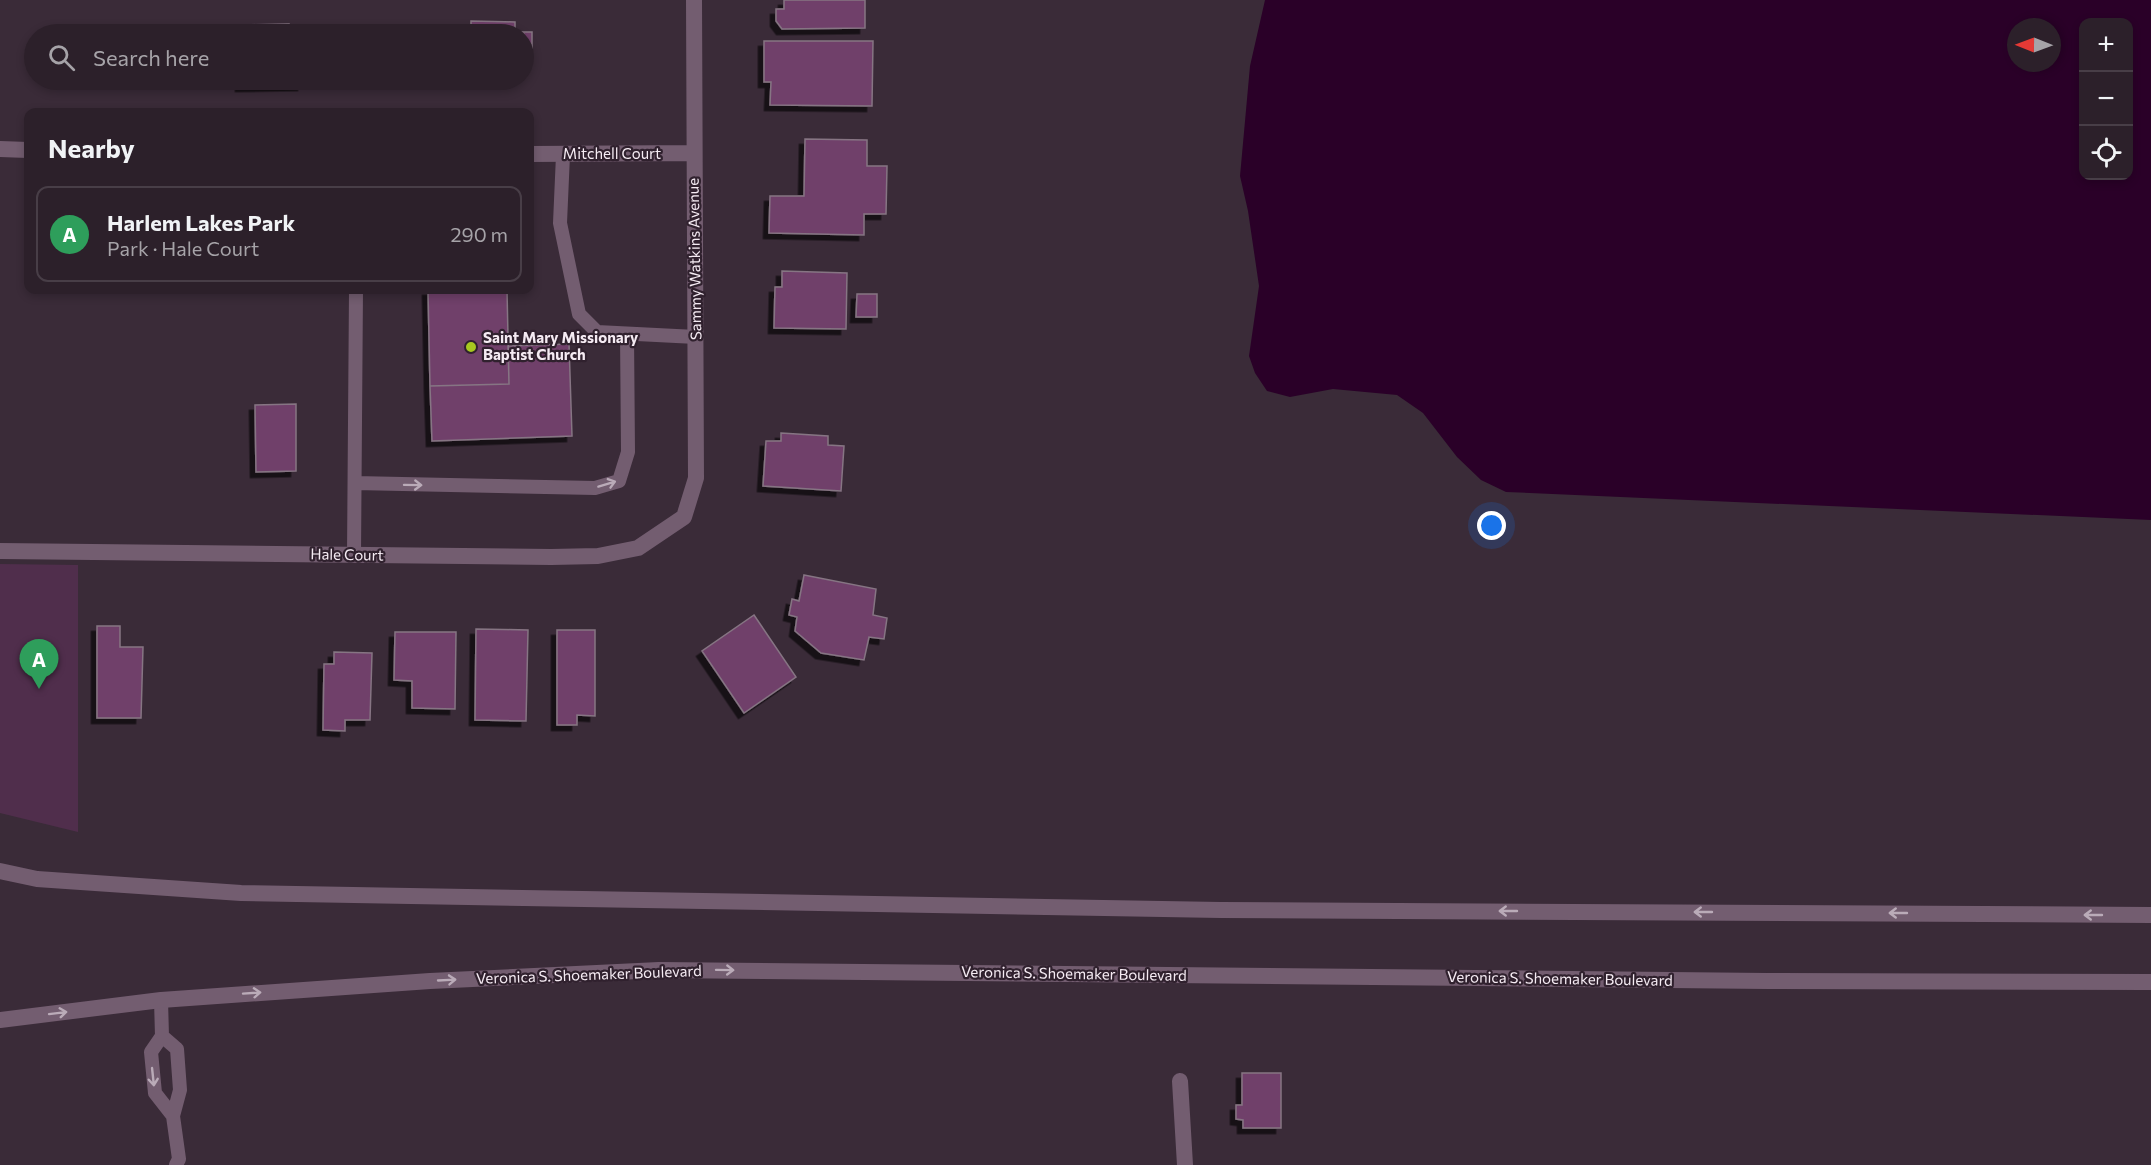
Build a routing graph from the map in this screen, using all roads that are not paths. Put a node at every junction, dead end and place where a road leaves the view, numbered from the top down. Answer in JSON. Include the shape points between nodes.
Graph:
{"nodes":[{"id":1,"x":694,"y":0,"type":"edge"},
{"id":2,"x":0,"y":149,"type":"edge"},
{"id":3,"x":24,"y":150,"type":"edge"},
{"id":4,"x":693,"y":153,"type":"junction"},
{"id":5,"x":534,"y":154,"type":"edge"},
{"id":6,"x":563,"y":154,"type":"junction"},
{"id":7,"x":356,"y":294,"type":"edge"},
{"id":8,"x":627,"y":333,"type":"junction"},
{"id":9,"x":696,"y":337,"type":"junction"},
{"id":10,"x":355,"y":483,"type":"junction"},
{"id":11,"x":684,"y":517,"type":"joint"},
{"id":12,"x":0,"y":550,"type":"edge"},
{"id":13,"x":354,"y":555,"type":"junction"},
{"id":14,"x":0,"y":872,"type":"edge"},
{"id":15,"x":2151,"y":915,"type":"edge"},
{"id":16,"x":2151,"y":982,"type":"edge"},
{"id":17,"x":161,"y":1000,"type":"junction"},
{"id":18,"x":0,"y":1020,"type":"edge"},
{"id":19,"x":162,"y":1036,"type":"junction"},
{"id":20,"x":1180,"y":1081,"type":"dead end"},
{"id":21,"x":173,"y":1116,"type":"junction"},
{"id":22,"x":176,"y":1165,"type":"edge"},
{"id":23,"x":1185,"y":1165,"type":"edge"}],
"edges":[{"from":1,"to":4,"type":"street","name":"Sammy Watkins Avenue"},
{"from":2,"to":3,"type":"street"},
{"from":4,"to":6,"type":"street","name":"Mitchell Court"},
{"from":4,"to":9,"type":"street","name":"Sammy Watkins Avenue"},
{"from":5,"to":6,"type":"street","name":"Mitchell Court"},
{"from":6,"to":8,"type":"lane","via":[[560,223],[579,314],[597,332]]},
{"from":7,"to":10,"type":"lane"},
{"from":8,"to":9,"type":"lane"},
{"from":10,"to":8,"type":"lane","one_way":true,"via":[[595,488],[618,481],[628,452]]},
{"from":9,"to":11,"type":"street","name":"Sammy Watkins Avenue","via":[[696,478]]},
{"from":10,"to":13,"type":"lane"},
{"from":11,"to":13,"type":"street","name":"Hale Court","via":[[638,548],[598,556]]},
{"from":12,"to":13,"type":"street","name":"Hale Court"},
{"from":15,"to":14,"type":"street","one_way":true,"via":[[1221,910],[241,893],[37,879]]},
{"from":17,"to":16,"type":"street","name":"Veronica S. Shoemaker Boulevard","one_way":true,"via":[[659,970]]},
{"from":18,"to":17,"type":"street","name":"Veronica S. Shoemaker Boulevard","one_way":true},
{"from":17,"to":19,"type":"lane"},
{"from":19,"to":21,"type":"lane","via":[[177,1049],[180,1090]]},
{"from":19,"to":21,"type":"lane","one_way":true,"via":[[151,1052],[155,1093]]},
{"from":20,"to":23,"type":"street"},
{"from":21,"to":22,"type":"lane","via":[[179,1159]]}]}
